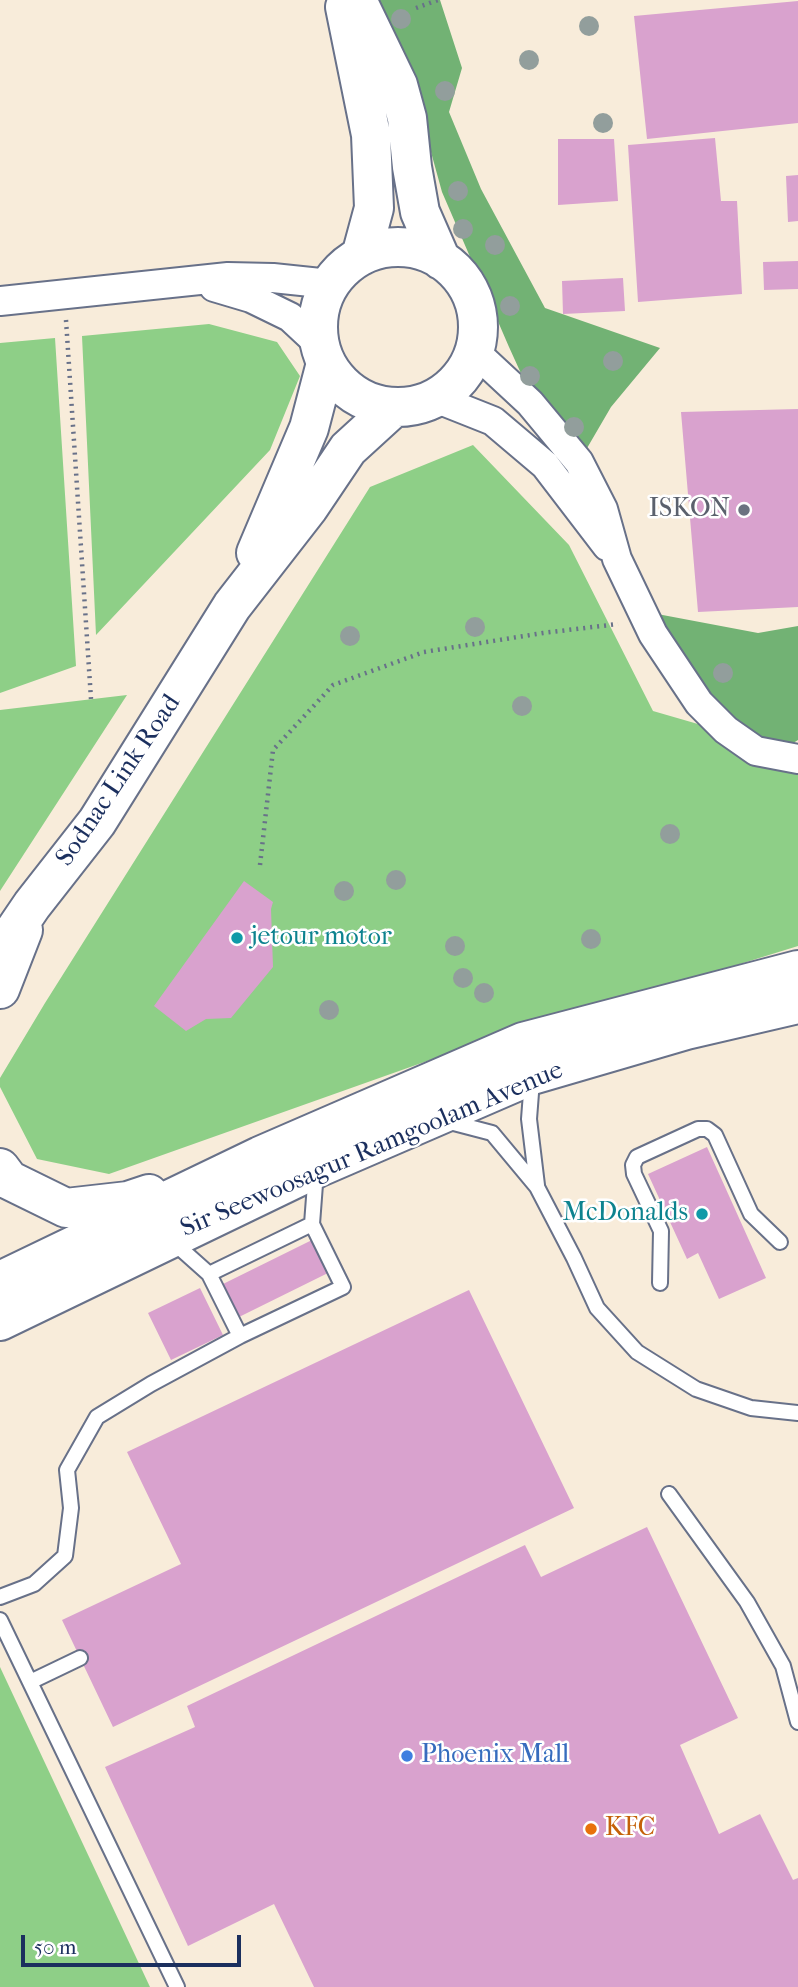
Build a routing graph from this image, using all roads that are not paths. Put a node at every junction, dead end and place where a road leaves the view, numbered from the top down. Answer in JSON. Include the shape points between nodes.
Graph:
{"nodes":[{"id":1,"x":343,"y":0,"type":"edge"},
{"id":2,"x":357,"y":0,"type":"edge"},
{"id":3,"x":361,"y":256,"type":"junction"},
{"id":4,"x":441,"y":260,"type":"junction"},
{"id":5,"x":195,"y":281,"type":"junction"},
{"id":6,"x":330,"y":284,"type":"junction"},
{"id":7,"x":0,"y":301,"type":"edge"},
{"id":8,"x":474,"y":351,"type":"junction"},
{"id":9,"x":323,"y":354,"type":"junction"},
{"id":10,"x":435,"y":398,"type":"junction"},
{"id":11,"x":394,"y":407,"type":"junction"},
{"id":12,"x":617,"y":559,"type":"junction"},
{"id":13,"x":232,"y":606,"type":"junction"},
{"id":14,"x":798,"y":760,"type":"edge"},
{"id":15,"x":32,"y":905,"type":"junction"},
{"id":16,"x":0,"y":951,"type":"edge"},
{"id":17,"x":798,"y":970,"type":"edge"},
{"id":18,"x":0,"y":989,"type":"edge"},
{"id":19,"x":798,"y":1004,"type":"edge"},
{"id":20,"x":532,"y":1075,"type":"junction"},
{"id":21,"x":435,"y":1118,"type":"junction"},
{"id":22,"x":260,"y":1156,"type":"junction"},
{"id":23,"x":0,"y":1168,"type":"edge"},
{"id":24,"x":317,"y":1168,"type":"junction"},
{"id":25,"x":537,"y":1187,"type":"junction"},
{"id":26,"x":312,"y":1224,"type":"junction"},
{"id":27,"x":169,"y":1238,"type":"junction"},
{"id":28,"x":780,"y":1242,"type":"dead end"},
{"id":29,"x":209,"y":1274,"type":"junction"},
{"id":30,"x":0,"y":1282,"type":"edge"},
{"id":31,"x":660,"y":1283,"type":"dead end"},
{"id":32,"x":0,"y":1321,"type":"edge"},
{"id":33,"x":240,"y":1336,"type":"junction"},
{"id":34,"x":798,"y":1413,"type":"edge"},
{"id":35,"x":669,"y":1494,"type":"dead end"},
{"id":36,"x":0,"y":1597,"type":"edge"},
{"id":37,"x":0,"y":1620,"type":"edge"},
{"id":38,"x":80,"y":1658,"type":"dead end"},
{"id":39,"x":30,"y":1682,"type":"junction"},
{"id":40,"x":798,"y":1722,"type":"edge"},
{"id":41,"x":177,"y":1987,"type":"edge"}],
"edges":[{"from":1,"to":3,"type":"main road","via":[[371,135],[374,208]]},
{"from":2,"to":4,"type":"main road","via":[[398,85],[420,212]]},
{"from":3,"to":4,"type":"main road","via":[[381,248],[402,247]]},
{"from":3,"to":6,"type":"main road"},
{"from":4,"to":8,"type":"main road","via":[[469,290],[478,331]]},
{"from":5,"to":6,"type":"street","via":[[240,277]]},
{"from":5,"to":7,"type":"street"},
{"from":5,"to":9,"type":"street","via":[[251,298],[290,317]]},
{"from":6,"to":9,"type":"main road","via":[[317,323]]},
{"from":8,"to":10,"type":"main road","via":[[452,386]]},
{"from":8,"to":12,"type":"street","via":[[530,403],[579,461],[603,509]]},
{"from":9,"to":11,"type":"main road","via":[[339,381],[354,394]]},
{"from":9,"to":13,"type":"main road","name":"Sodnac Link Road","via":[[309,428]]},
{"from":10,"to":11,"type":"main road"},
{"from":10,"to":12,"type":"street","via":[[493,421],[545,466]]},
{"from":11,"to":13,"type":"main road","name":"Sodnac Link Road","via":[[348,449]]},
{"from":12,"to":14,"type":"street","via":[[653,634],[699,703],[756,751]]},
{"from":13,"to":15,"type":"main road","name":"Sodnac Link Road","via":[[97,821]]},
{"from":15,"to":16,"type":"main road","name":"Sodnac Link Road"},
{"from":15,"to":18,"type":"main road"},
{"from":17,"to":22,"type":"main road","name":"Sir Seewoosagur Ramgoolam Avenue","via":[[523,1042]]},
{"from":19,"to":20,"type":"main road","name":"Sir Seewoosagur Ramgoolam Avenue","via":[[686,1030]]},
{"from":20,"to":21,"type":"main road","name":"Sir Seewoosagur Ramgoolam Avenue"},
{"from":20,"to":25,"type":"lane","via":[[529,1119]]},
{"from":21,"to":24,"type":"main road","name":"Sir Seewoosagur Ramgoolam Avenue"},
{"from":21,"to":25,"type":"lane","via":[[492,1133]]},
{"from":22,"to":23,"type":"main road","via":[[128,1201],[65,1208],[9,1181]]},
{"from":22,"to":30,"type":"main road","name":"Sir Seewoosagur Ramgoolam Avenue"},
{"from":24,"to":26,"type":"lane"},
{"from":24,"to":27,"type":"main road","name":"Sir Seewoosagur Ramgoolam Avenue"},
{"from":25,"to":34,"type":"lane","via":[[597,1308],[637,1352],[696,1389],[751,1408]]},
{"from":26,"to":29,"type":"lane"},
{"from":26,"to":33,"type":"lane","via":[[343,1287]]},
{"from":27,"to":29,"type":"lane"},
{"from":27,"to":32,"type":"main road","name":"Sir Seewoosagur Ramgoolam Avenue"},
{"from":28,"to":31,"type":"lane","via":[[751,1214],[715,1135],[698,1129],[637,1157],[633,1165],[661,1231]]},
{"from":29,"to":33,"type":"lane"},
{"from":33,"to":36,"type":"lane","via":[[97,1417],[67,1470],[71,1508],[65,1556],[34,1584]]},
{"from":35,"to":40,"type":"lane","via":[[747,1602],[783,1666]]},
{"from":37,"to":39,"type":"lane"},
{"from":38,"to":39,"type":"lane"},
{"from":39,"to":41,"type":"lane"}]}
